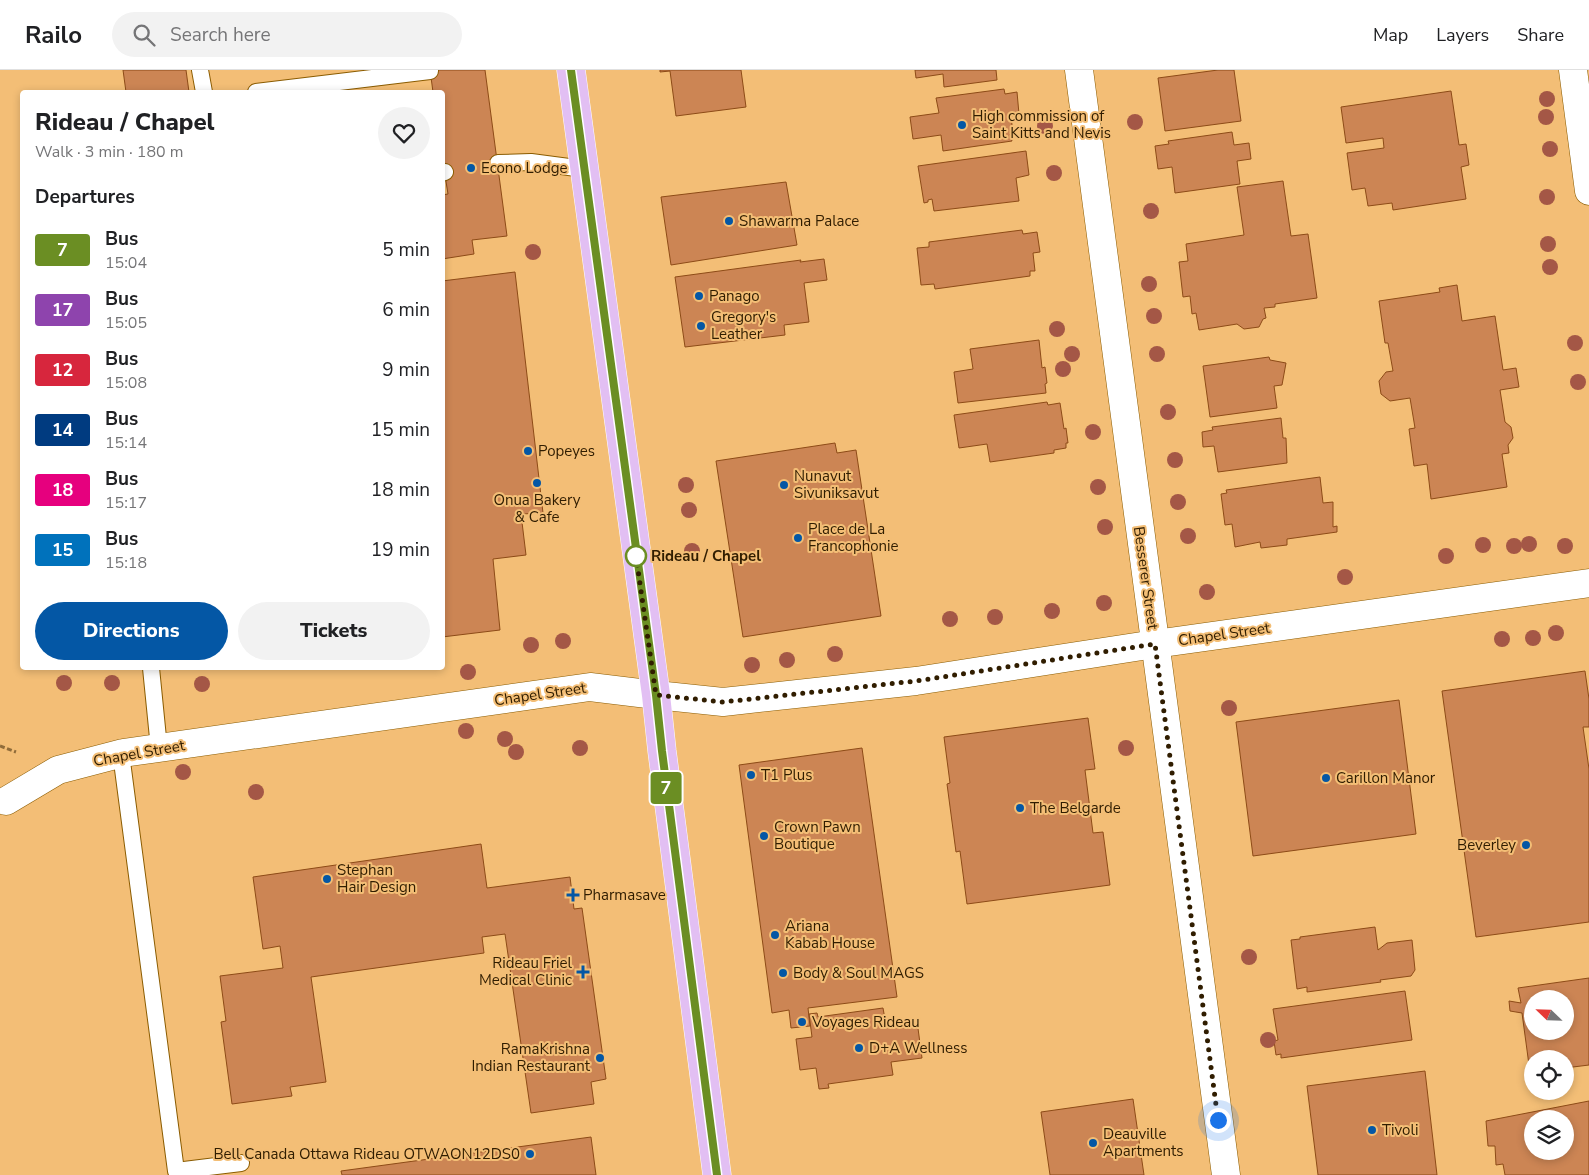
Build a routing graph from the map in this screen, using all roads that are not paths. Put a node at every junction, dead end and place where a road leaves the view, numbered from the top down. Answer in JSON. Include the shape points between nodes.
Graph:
{"nodes":[{"id":1,"x":200,"y":70,"type":"edge"},
{"id":2,"x":571,"y":70,"type":"edge"},
{"id":3,"x":1079,"y":70,"type":"edge"},
{"id":4,"x":1573,"y":70,"type":"edge"},
{"id":5,"x":430,"y":71,"type":"edge"},
{"id":6,"x":204,"y":90,"type":"edge"},
{"id":7,"x":273,"y":90,"type":"edge"},
{"id":8,"x":498,"y":163,"type":"dead end"},
{"id":9,"x":584,"y":169,"type":"junction"},
{"id":10,"x":1589,"y":190,"type":"edge"},
{"id":11,"x":1589,"y":584,"type":"edge"},
{"id":12,"x":1155,"y":644,"type":"junction"},
{"id":13,"x":151,"y":670,"type":"edge"},
{"id":14,"x":656,"y":695,"type":"junction"},
{"id":15,"x":159,"y":748,"type":"junction"},
{"id":16,"x":121,"y":754,"type":"junction"},
{"id":17,"x":6,"y":801,"type":"dead end"},
{"id":18,"x":241,"y":1163,"type":"dead end"},
{"id":19,"x":717,"y":1175,"type":"edge"},
{"id":20,"x":1226,"y":1175,"type":"edge"}],
"edges":[{"from":1,"to":6,"type":"lane"},
{"from":2,"to":9,"type":"main road"},
{"from":3,"to":12,"type":"street","name":"Besserer Street"},
{"from":4,"to":10,"type":"street"},
{"from":5,"to":7,"type":"lane"},
{"from":8,"to":9,"type":"lane","via":[[531,162]]},
{"from":9,"to":14,"type":"main road"},
{"from":11,"to":12,"type":"street","name":"Chapel Street"},
{"from":12,"to":14,"type":"street","name":"Chapel Street","via":[[916,681],[723,702]]},
{"from":12,"to":20,"type":"street","name":"Besserer Street"},
{"from":13,"to":15,"type":"lane"},
{"from":14,"to":15,"type":"street","name":"Chapel Street","via":[[590,687]]},
{"from":14,"to":19,"type":"main road"},
{"from":15,"to":16,"type":"street","name":"Chapel Street"},
{"from":16,"to":17,"type":"street","name":"Chapel Street","via":[[58,770]]},
{"from":16,"to":18,"type":"lane","via":[[176,1171]]}]}
